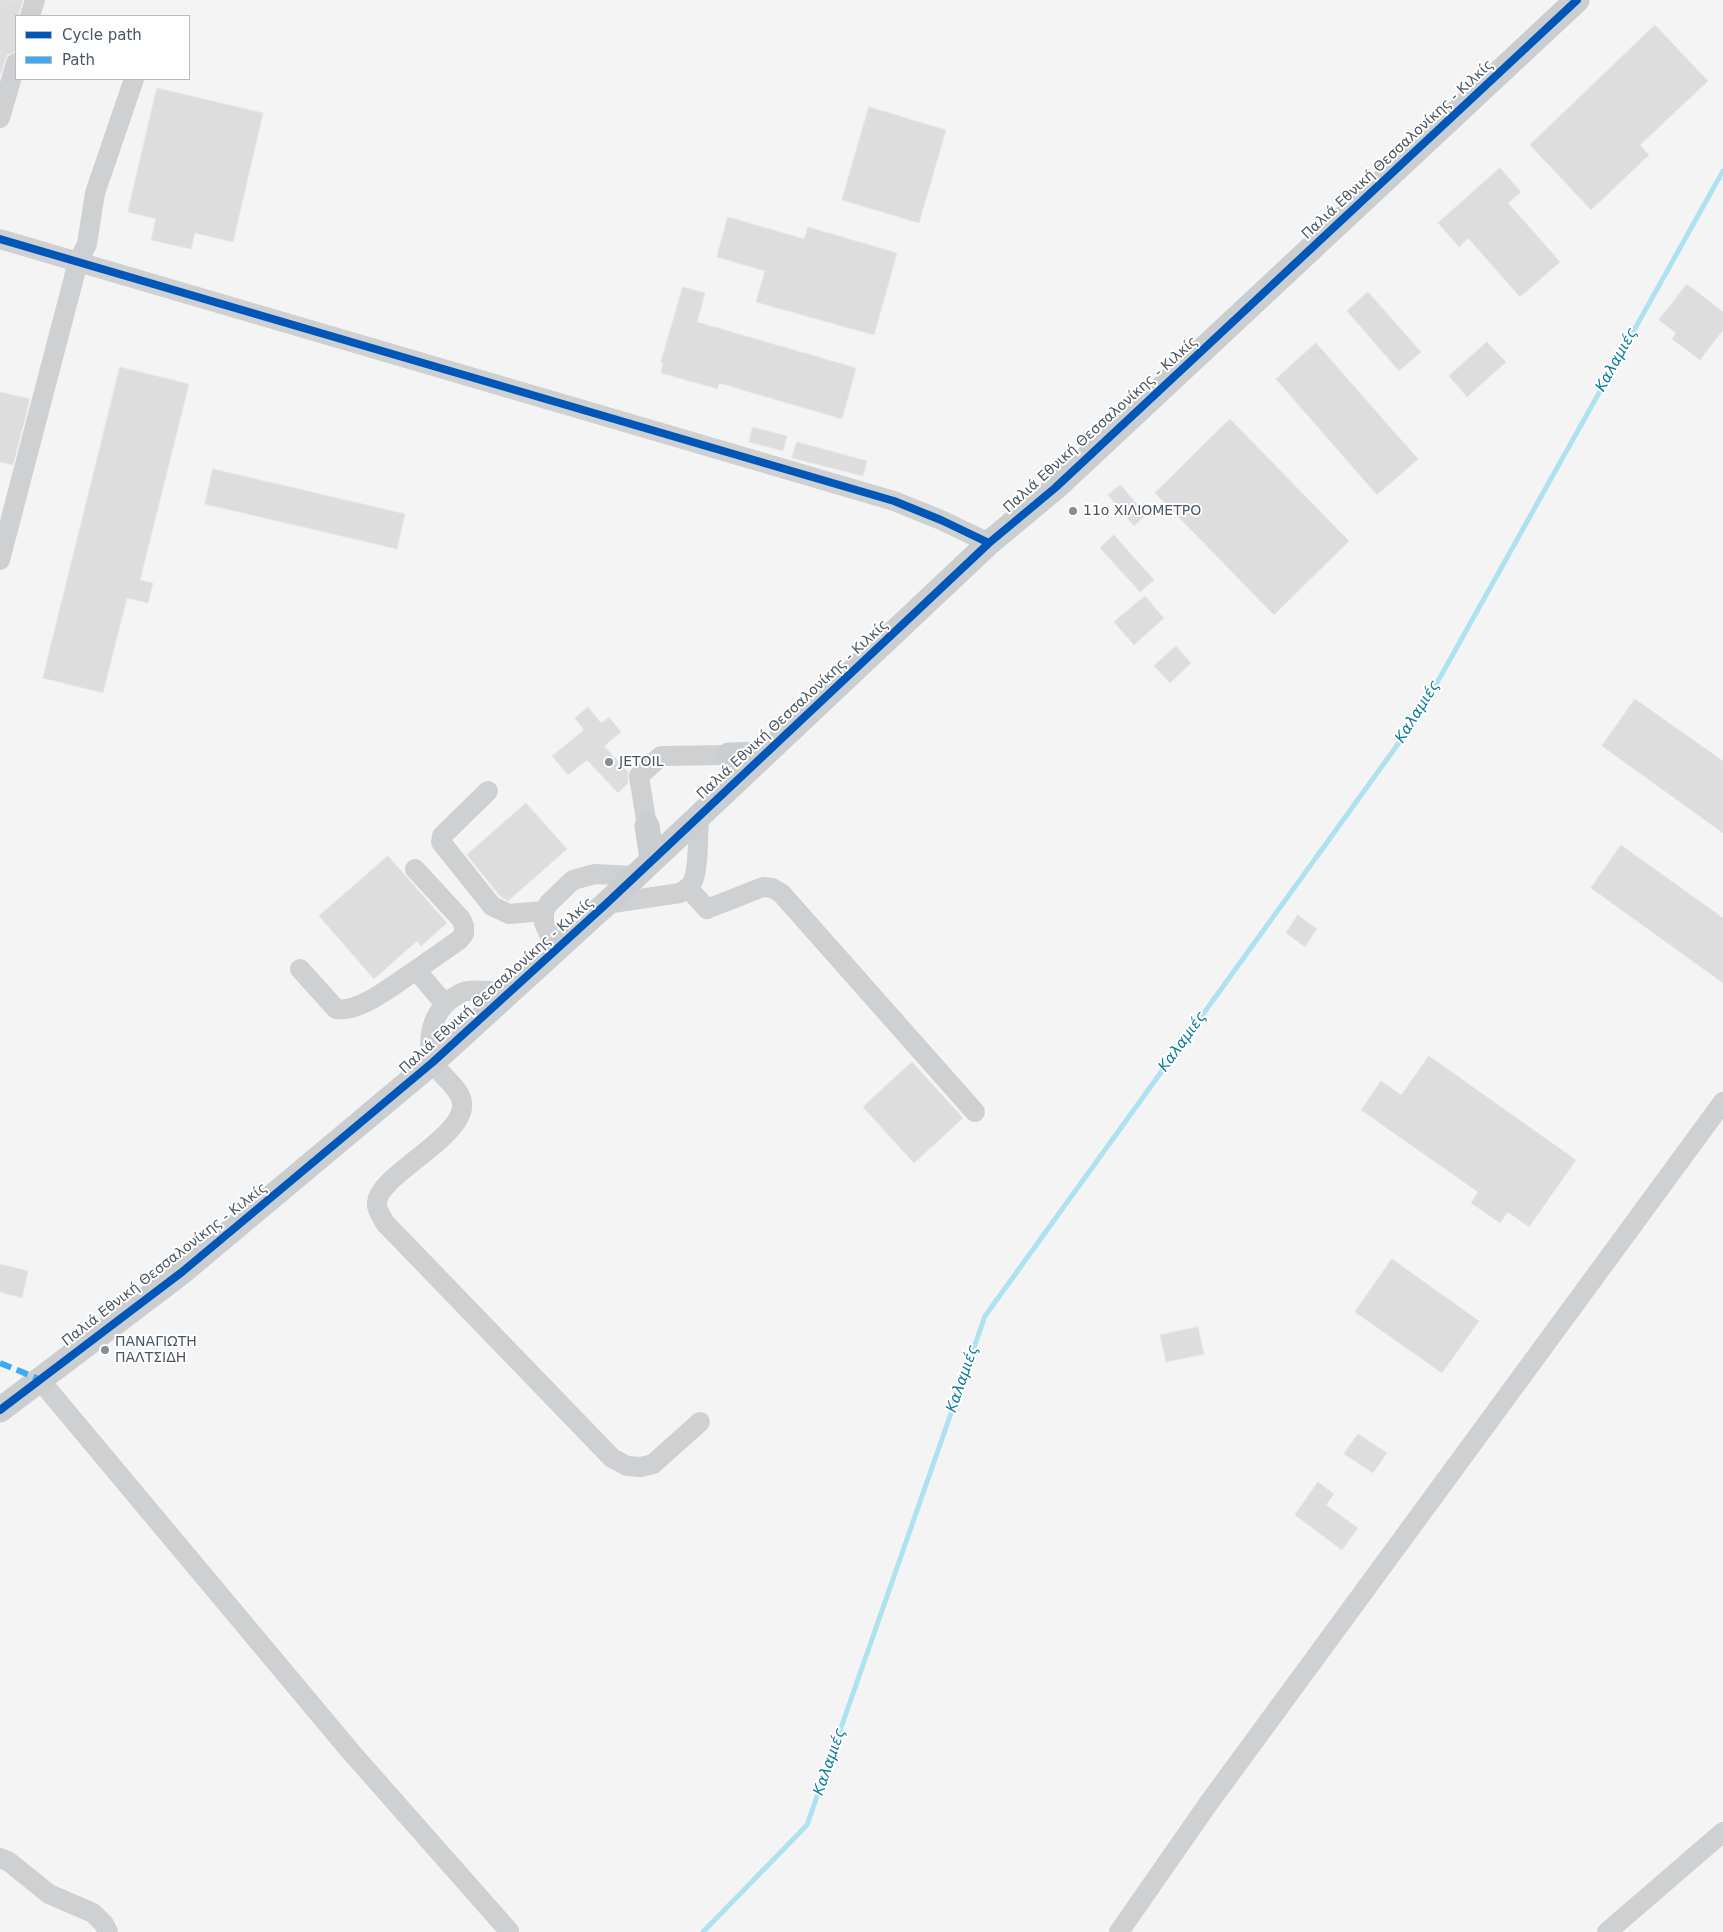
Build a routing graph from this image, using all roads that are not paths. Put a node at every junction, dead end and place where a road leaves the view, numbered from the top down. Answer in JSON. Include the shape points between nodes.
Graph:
{"nodes":[{"id":1,"x":35,"y":0,"type":"edge"},
{"id":2,"x":1577,"y":0,"type":"edge"},
{"id":3,"x":30,"y":15,"type":"edge"},
{"id":4,"x":15,"y":66,"type":"edge"},
{"id":5,"x":134,"y":80,"type":"edge"},
{"id":6,"x":0,"y":118,"type":"edge"},
{"id":7,"x":0,"y":239,"type":"edge"},
{"id":8,"x":78,"y":262,"type":"junction"},
{"id":9,"x":989,"y":542,"type":"junction"},
{"id":10,"x":0,"y":560,"type":"edge"},
{"id":11,"x":764,"y":754,"type":"junction"},
{"id":12,"x":729,"y":755,"type":"joint"},
{"id":13,"x":488,"y":790,"type":"dead end"},
{"id":14,"x":699,"y":814,"type":"junction"},
{"id":15,"x":647,"y":826,"type":"joint"},
{"id":16,"x":644,"y":868,"type":"junction"},
{"id":17,"x":415,"y":869,"type":"dead end"},
{"id":18,"x":688,"y":888,"type":"junction"},
{"id":19,"x":606,"y":904,"type":"junction"},
{"id":20,"x":544,"y":911,"type":"junction"},
{"id":21,"x":556,"y":950,"type":"junction"},
{"id":22,"x":300,"y":969,"type":"dead end"},
{"id":23,"x":416,"y":970,"type":"junction"},
{"id":24,"x":510,"y":992,"type":"junction"},
{"id":25,"x":445,"y":1004,"type":"junction"},
{"id":26,"x":433,"y":1062,"type":"junction"},
{"id":27,"x":1723,"y":1102,"type":"edge"},
{"id":28,"x":975,"y":1112,"type":"dead end"},
{"id":29,"x":39,"y":1379,"type":"junction"},
{"id":30,"x":0,"y":1410,"type":"edge"},
{"id":31,"x":700,"y":1422,"type":"dead end"},
{"id":32,"x":1723,"y":1832,"type":"edge"},
{"id":33,"x":0,"y":1858,"type":"edge"},
{"id":34,"x":509,"y":1931,"type":"edge"},
{"id":35,"x":108,"y":1932,"type":"edge"},
{"id":36,"x":1120,"y":1932,"type":"edge"},
{"id":37,"x":1607,"y":1932,"type":"edge"}],
"edges":[{"from":1,"to":3,"type":"street"},
{"from":2,"to":9,"type":"main road","name":"Παλιά Εθνική Θεσσαλονίκης - Κιλκίς","via":[[1055,488]]},
{"from":4,"to":6,"type":"street"},
{"from":5,"to":8,"type":"street","via":[[95,193],[87,244]]},
{"from":7,"to":8,"type":"street"},
{"from":8,"to":9,"type":"street","via":[[894,501]]},
{"from":8,"to":10,"type":"street"},
{"from":9,"to":11,"type":"main road","name":"Παλιά Εθνική Θεσσαλονίκης - Κιλκίς"},
{"from":11,"to":12,"type":"main road"},
{"from":11,"to":14,"type":"main road","name":"Παλιά Εθνική Θεσσαλονίκης - Κιλκίς"},
{"from":12,"to":15,"type":"street","via":[[661,756],[640,776]]},
{"from":13,"to":20,"type":"street","via":[[442,836],[441,842],[492,906],[509,914]]},
{"from":14,"to":16,"type":"main road","name":"Παλιά Εθνική Θεσσαλονίκης - Κιλκίς"},
{"from":14,"to":18,"type":"street","via":[[696,868]]},
{"from":15,"to":16,"type":"main road"},
{"from":16,"to":19,"type":"main road","name":"Παλιά Εθνική Θεσσαλονίκης - Κιλκίς"},
{"from":16,"to":20,"type":"street","via":[[573,880]]},
{"from":17,"to":23,"type":"street","via":[[464,926],[464,934],[459,940]]},
{"from":18,"to":19,"type":"street","via":[[680,893]]},
{"from":18,"to":28,"type":"street","via":[[707,908],[763,887],[781,893]]},
{"from":19,"to":21,"type":"main road","name":"Παλιά Εθνική Θεσσαλονίκης - Κιλκίς"},
{"from":20,"to":21,"type":"street","via":[[544,923]]},
{"from":21,"to":24,"type":"main road","name":"Παλιά Εθνική Θεσσαλονίκης - Κιλκίς"},
{"from":22,"to":23,"type":"street","via":[[336,1009],[342,1010],[359,1006]]},
{"from":23,"to":25,"type":"street"},
{"from":24,"to":25,"type":"street","via":[[467,991]]},
{"from":24,"to":26,"type":"main road","name":"Παλιά Εθνική Θεσσαλονίκης - Κιλκίς"},
{"from":25,"to":26,"type":"street","via":[[436,1014],[432,1026]]},
{"from":26,"to":29,"type":"main road","name":"Παλιά Εθνική Θεσσαλονίκης - Κιλκίς","via":[[182,1272]]},
{"from":26,"to":31,"type":"street","via":[[457,1091],[462,1104],[461,1115],[452,1129],[381,1192],[378,1210],[385,1223],[612,1458],[627,1466],[653,1464]]},
{"from":27,"to":36,"type":"street","via":[[1208,1804]]},
{"from":29,"to":30,"type":"main road","name":"Παλιά Εθνική Θεσσαλονίκης - Κιλκίς"},
{"from":29,"to":34,"type":"street","via":[[351,1752]]},
{"from":32,"to":37,"type":"street"},
{"from":33,"to":35,"type":"street","via":[[49,1894],[94,1913]]}]}
